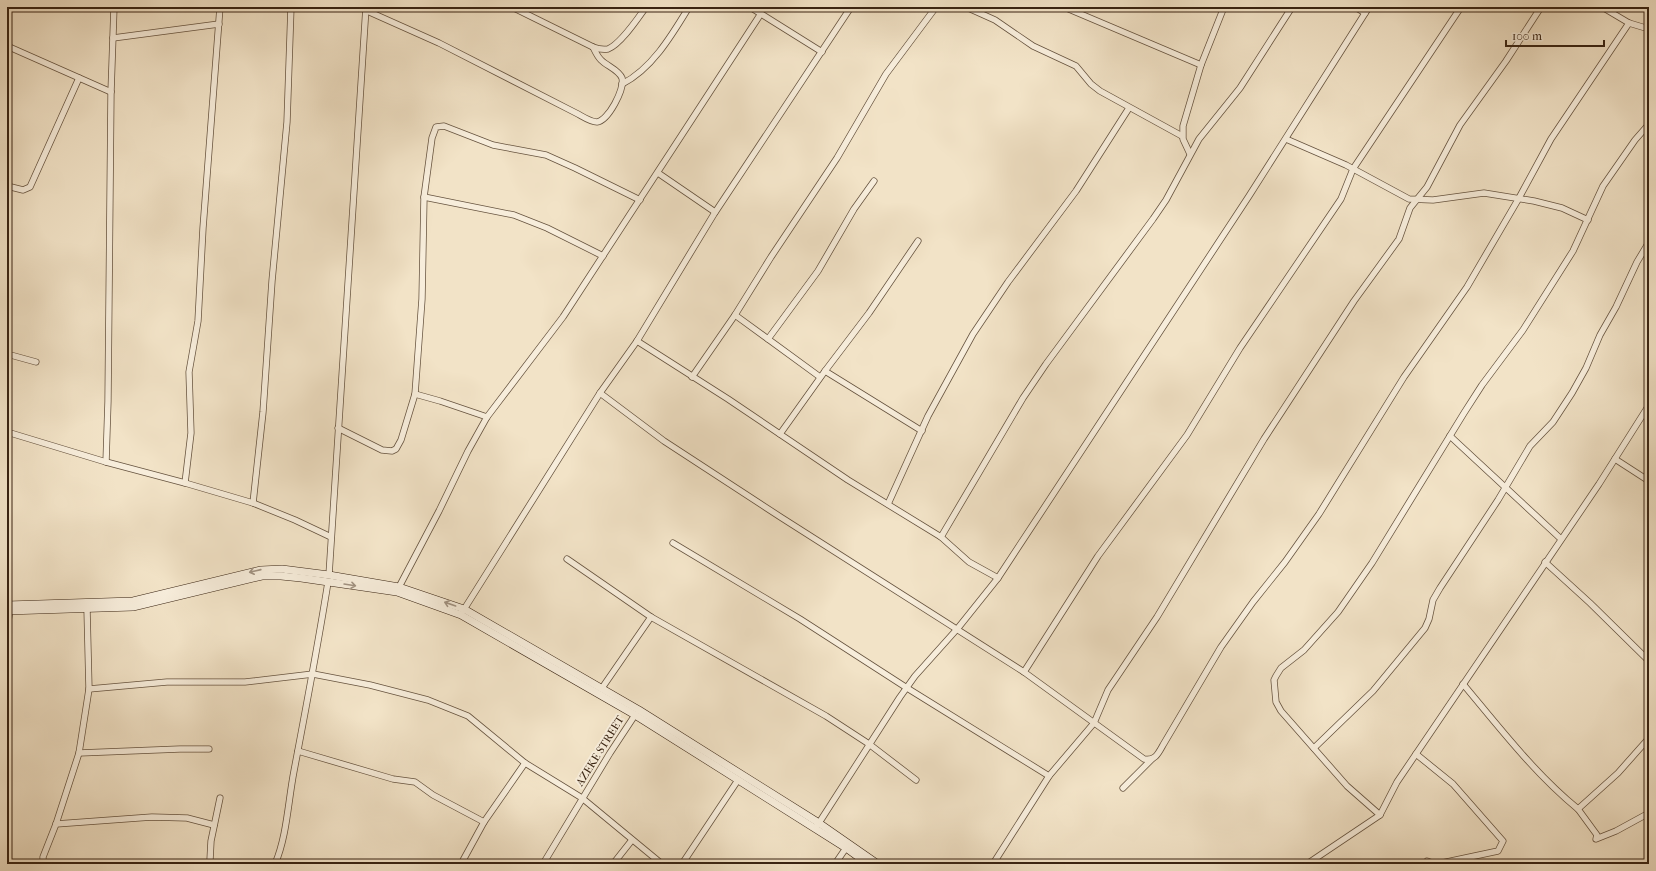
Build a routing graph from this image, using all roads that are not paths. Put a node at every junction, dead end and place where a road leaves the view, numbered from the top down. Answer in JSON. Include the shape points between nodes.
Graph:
{"nodes":[{"id":1,"x":114,"y":7,"type":"edge"},
{"id":2,"x":220,"y":7,"type":"edge"},
{"id":3,"x":291,"y":7,"type":"edge"},
{"id":4,"x":512,"y":7,"type":"edge"},
{"id":5,"x":646,"y":7,"type":"edge"},
{"id":6,"x":689,"y":7,"type":"edge"},
{"id":7,"x":750,"y":7,"type":"edge"},
{"id":8,"x":851,"y":7,"type":"edge"},
{"id":9,"x":936,"y":7,"type":"edge"},
{"id":10,"x":966,"y":7,"type":"edge"},
{"id":11,"x":1064,"y":7,"type":"edge"},
{"id":12,"x":1224,"y":7,"type":"edge"},
{"id":13,"x":1292,"y":7,"type":"edge"},
{"id":14,"x":1355,"y":7,"type":"edge"},
{"id":15,"x":1369,"y":7,"type":"edge"},
{"id":16,"x":1461,"y":7,"type":"edge"},
{"id":17,"x":1541,"y":7,"type":"edge"},
{"id":18,"x":1602,"y":7,"type":"edge"},
{"id":19,"x":366,"y":8,"type":"edge"},
{"id":20,"x":1365,"y":12,"type":"junction"},
{"id":21,"x":760,"y":15,"type":"junction"},
{"id":22,"x":1629,"y":23,"type":"junction"},
{"id":23,"x":219,"y":24,"type":"junction"},
{"id":24,"x":1649,"y":29,"type":"edge"},
{"id":25,"x":113,"y":38,"type":"junction"},
{"id":26,"x":7,"y":46,"type":"edge"},
{"id":27,"x":593,"y":46,"type":"junction"},
{"id":28,"x":822,"y":52,"type":"junction"},
{"id":29,"x":1201,"y":65,"type":"junction"},
{"id":30,"x":79,"y":78,"type":"junction"},
{"id":31,"x":622,"y":84,"type":"junction"},
{"id":32,"x":111,"y":92,"type":"junction"},
{"id":33,"x":1129,"y":108,"type":"junction"},
{"id":34,"x":1649,"y":124,"type":"edge"},
{"id":35,"x":1182,"y":136,"type":"junction"},
{"id":36,"x":1286,"y":139,"type":"junction"},
{"id":37,"x":1190,"y":154,"type":"junction"},
{"id":38,"x":1353,"y":169,"type":"junction"},
{"id":39,"x":658,"y":173,"type":"junction"},
{"id":40,"x":874,"y":181,"type":"dead end"},
{"id":41,"x":7,"y":186,"type":"edge"},
{"id":42,"x":424,"y":197,"type":"junction"},
{"id":43,"x":1519,"y":198,"type":"junction"},
{"id":44,"x":640,"y":200,"type":"junction"},
{"id":45,"x":1417,"y":200,"type":"junction"},
{"id":46,"x":715,"y":212,"type":"junction"},
{"id":47,"x":1588,"y":220,"type":"junction"},
{"id":48,"x":918,"y":241,"type":"dead end"},
{"id":49,"x":1649,"y":242,"type":"edge"},
{"id":50,"x":603,"y":256,"type":"junction"},
{"id":51,"x":735,"y":314,"type":"junction"},
{"id":52,"x":768,"y":339,"type":"junction"},
{"id":53,"x":637,"y":341,"type":"junction"},
{"id":54,"x":7,"y":354,"type":"edge"},
{"id":55,"x":36,"y":362,"type":"dead end"},
{"id":56,"x":825,"y":371,"type":"junction"},
{"id":57,"x":692,"y":377,"type":"junction"},
{"id":58,"x":820,"y":377,"type":"junction"},
{"id":59,"x":600,"y":393,"type":"junction"},
{"id":60,"x":415,"y":394,"type":"junction"},
{"id":61,"x":1649,"y":405,"type":"edge"},
{"id":62,"x":487,"y":417,"type":"junction"},
{"id":63,"x":338,"y":428,"type":"junction"},
{"id":64,"x":922,"y":431,"type":"junction"},
{"id":65,"x":7,"y":432,"type":"edge"},
{"id":66,"x":780,"y":434,"type":"junction"},
{"id":67,"x":1450,"y":436,"type":"junction"},
{"id":68,"x":1615,"y":459,"type":"junction"},
{"id":69,"x":106,"y":462,"type":"junction"},
{"id":70,"x":1649,"y":481,"type":"edge"},
{"id":71,"x":185,"y":483,"type":"junction"},
{"id":72,"x":1505,"y":488,"type":"junction"},
{"id":73,"x":253,"y":503,"type":"junction"},
{"id":74,"x":888,"y":504,"type":"junction"},
{"id":75,"x":331,"y":537,"type":"junction"},
{"id":76,"x":941,"y":537,"type":"junction"},
{"id":77,"x":1561,"y":539,"type":"junction"},
{"id":78,"x":673,"y":543,"type":"dead end"},
{"id":79,"x":567,"y":559,"type":"dead end"},
{"id":80,"x":1545,"y":562,"type":"junction"},
{"id":81,"x":329,"y":578,"type":"junction"},
{"id":82,"x":998,"y":578,"type":"junction"},
{"id":83,"x":399,"y":587,"type":"junction"},
{"id":84,"x":9,"y":608,"type":"edge"},
{"id":85,"x":86,"y":609,"type":"junction"},
{"id":86,"x":463,"y":612,"type":"junction"},
{"id":87,"x":651,"y":617,"type":"junction"},
{"id":88,"x":958,"y":628,"type":"junction"},
{"id":89,"x":7,"y":630,"type":"edge"},
{"id":90,"x":1649,"y":661,"type":"edge"},
{"id":91,"x":1024,"y":672,"type":"junction"},
{"id":92,"x":313,"y":674,"type":"junction"},
{"id":93,"x":1463,"y":684,"type":"junction"},
{"id":94,"x":602,"y":688,"type":"junction"},
{"id":95,"x":907,"y":688,"type":"junction"},
{"id":96,"x":90,"y":689,"type":"junction"},
{"id":97,"x":636,"y":715,"type":"junction"},
{"id":98,"x":1094,"y":723,"type":"junction"},
{"id":99,"x":1649,"y":738,"type":"edge"},
{"id":100,"x":869,"y":744,"type":"junction"},
{"id":101,"x":1314,"y":748,"type":"junction"},
{"id":102,"x":208,"y":749,"type":"dead end"},
{"id":103,"x":298,"y":751,"type":"junction"},
{"id":104,"x":79,"y":753,"type":"junction"},
{"id":105,"x":1416,"y":754,"type":"junction"},
{"id":106,"x":1152,"y":759,"type":"junction"},
{"id":107,"x":526,"y":763,"type":"junction"},
{"id":108,"x":1049,"y":776,"type":"junction"},
{"id":109,"x":738,"y":780,"type":"junction"},
{"id":110,"x":916,"y":780,"type":"dead end"},
{"id":111,"x":1123,"y":788,"type":"dead end"},
{"id":112,"x":220,"y":798,"type":"dead end"},
{"id":113,"x":582,"y":798,"type":"junction"},
{"id":114,"x":1578,"y":809,"type":"junction"},
{"id":115,"x":1649,"y":813,"type":"edge"},
{"id":116,"x":1380,"y":815,"type":"junction"},
{"id":117,"x":484,"y":822,"type":"junction"},
{"id":118,"x":56,"y":824,"type":"junction"},
{"id":119,"x":214,"y":825,"type":"junction"},
{"id":120,"x":817,"y":826,"type":"junction"},
{"id":121,"x":632,"y":840,"type":"junction"},
{"id":122,"x":849,"y":847,"type":"junction"},
{"id":123,"x":210,"y":860,"type":"dead end"},
{"id":124,"x":1427,"y":861,"type":"dead end"},
{"id":125,"x":43,"y":864,"type":"edge"},
{"id":126,"x":275,"y":864,"type":"edge"},
{"id":127,"x":461,"y":864,"type":"edge"},
{"id":128,"x":543,"y":864,"type":"edge"},
{"id":129,"x":613,"y":864,"type":"edge"},
{"id":130,"x":662,"y":864,"type":"edge"},
{"id":131,"x":682,"y":864,"type":"edge"},
{"id":132,"x":835,"y":864,"type":"edge"},
{"id":133,"x":868,"y":864,"type":"edge"},
{"id":134,"x":878,"y":864,"type":"edge"},
{"id":135,"x":993,"y":864,"type":"edge"},
{"id":136,"x":1307,"y":864,"type":"edge"},
{"id":137,"x":1436,"y":864,"type":"edge"}],
"edges":[{"from":1,"to":25,"type":"street"},
{"from":2,"to":23,"type":"street"},
{"from":3,"to":73,"type":"street","via":[[287,122]]},
{"from":4,"to":27,"type":"street"},
{"from":5,"to":27,"type":"street","via":[[614,45],[603,49]]},
{"from":6,"to":31,"type":"street","via":[[662,48],[640,73]]},
{"from":7,"to":21,"type":"street"},
{"from":8,"to":28,"type":"street"},
{"from":9,"to":51,"type":"street","via":[[886,74],[836,158]]},
{"from":10,"to":33,"type":"street","via":[[995,20],[1032,46],[1076,66],[1095,88]]},
{"from":11,"to":29,"type":"street"},
{"from":12,"to":29,"type":"street"},
{"from":13,"to":37,"type":"street","via":[[1240,88]]},
{"from":14,"to":20,"type":"street"},
{"from":15,"to":20,"type":"street"},
{"from":16,"to":38,"type":"street"},
{"from":17,"to":45,"type":"street","via":[[1460,125],[1427,187]]},
{"from":18,"to":22,"type":"street"},
{"from":19,"to":31,"type":"street","via":[[592,121],[603,120],[609,113]]},
{"from":19,"to":63,"type":"street"},
{"from":20,"to":36,"type":"street"},
{"from":21,"to":28,"type":"street"},
{"from":21,"to":39,"type":"street"},
{"from":22,"to":24,"type":"street"},
{"from":22,"to":43,"type":"street","via":[[1551,139]]},
{"from":23,"to":25,"type":"street"},
{"from":23,"to":71,"type":"street","via":[[198,321],[189,372],[192,433]]},
{"from":25,"to":32,"type":"street"},
{"from":26,"to":30,"type":"street"},
{"from":27,"to":31,"type":"street","via":[[601,61],[619,74]]},
{"from":28,"to":46,"type":"street"},
{"from":29,"to":35,"type":"street"},
{"from":30,"to":32,"type":"street"},
{"from":30,"to":41,"type":"street","via":[[30,187],[23,190]]},
{"from":32,"to":69,"type":"street"},
{"from":33,"to":35,"type":"street"},
{"from":33,"to":64,"type":"street","via":[[1076,191],[973,334]]},
{"from":34,"to":47,"type":"street","via":[[1603,186]]},
{"from":35,"to":37,"type":"street"},
{"from":36,"to":38,"type":"street"},
{"from":36,"to":82,"type":"street"},
{"from":37,"to":76,"type":"street","via":[[1154,219],[1023,398]]},
{"from":38,"to":45,"type":"street","via":[[1401,195]]},
{"from":38,"to":91,"type":"street","via":[[1341,199],[1240,348],[1187,435],[1098,556]]},
{"from":39,"to":44,"type":"street"},
{"from":39,"to":46,"type":"street"},
{"from":40,"to":52,"type":"street","via":[[854,209],[818,271]]},
{"from":42,"to":44,"type":"street","via":[[432,138],[435,128],[441,125],[493,145],[546,155]]},
{"from":42,"to":50,"type":"street","via":[[514,215],[547,228]]},
{"from":42,"to":60,"type":"street","via":[[422,299]]},
{"from":43,"to":45,"type":"street","via":[[1484,193]]},
{"from":43,"to":47,"type":"street","via":[[1562,208]]},
{"from":43,"to":106,"type":"street","via":[[1467,287],[1404,377],[1319,514],[1221,648],[1156,758]]},
{"from":44,"to":50,"type":"street"},
{"from":45,"to":98,"type":"street","via":[[1410,208],[1399,239],[1354,301],[1283,409],[1157,617],[1108,690]]},
{"from":46,"to":53,"type":"street"},
{"from":47,"to":67,"type":"street","via":[[1549,290],[1523,330],[1482,384]]},
{"from":48,"to":56,"type":"street","via":[[869,313]]},
{"from":49,"to":72,"type":"street","via":[[1572,392],[1553,422],[1530,446]]},
{"from":50,"to":62,"type":"street","via":[[563,317]]},
{"from":51,"to":52,"type":"street"},
{"from":51,"to":57,"type":"street"},
{"from":52,"to":58,"type":"street"},
{"from":53,"to":57,"type":"street"},
{"from":53,"to":59,"type":"street"},
{"from":54,"to":55,"type":"street"},
{"from":56,"to":58,"type":"street"},
{"from":56,"to":64,"type":"street"},
{"from":57,"to":66,"type":"street"},
{"from":58,"to":66,"type":"street"},
{"from":59,"to":86,"type":"street"},
{"from":59,"to":88,"type":"street","via":[[664,441]]},
{"from":60,"to":62,"type":"street"},
{"from":60,"to":63,"type":"street","via":[[401,440],[392,451],[376,448]]},
{"from":61,"to":68,"type":"street"},
{"from":62,"to":83,"type":"street"},
{"from":63,"to":75,"type":"street"},
{"from":64,"to":74,"type":"street"},
{"from":65,"to":69,"type":"street"},
{"from":66,"to":74,"type":"street"},
{"from":67,"to":72,"type":"street"},
{"from":67,"to":101,"type":"street","via":[[1372,563],[1338,612],[1304,650],[1281,668],[1274,680],[1276,702],[1281,711]]},
{"from":68,"to":70,"type":"street"},
{"from":68,"to":77,"type":"street"},
{"from":69,"to":71,"type":"street"},
{"from":71,"to":73,"type":"street"},
{"from":72,"to":77,"type":"street"},
{"from":72,"to":101,"type":"street","via":[[1436,594],[1424,628],[1377,687]]},
{"from":73,"to":75,"type":"street"},
{"from":74,"to":76,"type":"street"},
{"from":75,"to":81,"type":"street"},
{"from":76,"to":82,"type":"street","via":[[969,562]]},
{"from":77,"to":80,"type":"street"},
{"from":78,"to":95,"type":"street","via":[[800,619]]},
{"from":79,"to":87,"type":"street"},
{"from":80,"to":90,"type":"street"},
{"from":80,"to":93,"type":"street"},
{"from":81,"to":83,"type":"main road"},
{"from":81,"to":84,"type":"main road","one_way":true,"via":[[282,570],[261,570],[133,602]]},
{"from":81,"to":85,"type":"main road","via":[[262,576],[133,607]]},
{"from":81,"to":86,"type":"main road","one_way":true,"via":[[397,592]]},
{"from":81,"to":92,"type":"street"},
{"from":82,"to":88,"type":"street"},
{"from":86,"to":83,"type":"main road","one_way":true},
{"from":84,"to":85,"type":"main road"},
{"from":84,"to":89,"type":"street"},
{"from":85,"to":96,"type":"street"},
{"from":86,"to":94,"type":"main road"},
{"from":86,"to":97,"type":"main road"},
{"from":87,"to":94,"type":"street"},
{"from":87,"to":100,"type":"street","via":[[826,716]]},
{"from":88,"to":91,"type":"street"},
{"from":88,"to":95,"type":"street"},
{"from":91,"to":98,"type":"street"},
{"from":92,"to":96,"type":"street","via":[[269,680],[167,682]]},
{"from":92,"to":103,"type":"street"},
{"from":92,"to":107,"type":"street","via":[[428,700],[468,716]]},
{"from":93,"to":105,"type":"street"},
{"from":93,"to":114,"type":"street","via":[[1537,770]]},
{"from":94,"to":120,"type":"main road"},
{"from":95,"to":100,"type":"street"},
{"from":95,"to":108,"type":"street"},
{"from":96,"to":104,"type":"street"},
{"from":97,"to":109,"type":"main road"},
{"from":97,"to":113,"type":"street","name":"AZEKE STREET"},
{"from":98,"to":106,"type":"street","via":[[1144,759]]},
{"from":98,"to":108,"type":"street"},
{"from":99,"to":114,"type":"street","via":[[1618,773]]},
{"from":100,"to":110,"type":"street"},
{"from":100,"to":120,"type":"street"},
{"from":101,"to":116,"type":"street","via":[[1347,786]]},
{"from":102,"to":104,"type":"street"},
{"from":103,"to":117,"type":"street","via":[[393,779],[415,782]]},
{"from":103,"to":126,"type":"street","via":[[281,850]]},
{"from":104,"to":118,"type":"street"},
{"from":105,"to":116,"type":"street","via":[[1397,782]]},
{"from":105,"to":137,"type":"street","via":[[1453,784],[1503,841],[1498,851]]},
{"from":106,"to":111,"type":"street"},
{"from":107,"to":113,"type":"street"},
{"from":107,"to":117,"type":"street"},
{"from":108,"to":135,"type":"street"},
{"from":109,"to":120,"type":"main road"},
{"from":109,"to":131,"type":"street"},
{"from":112,"to":119,"type":"street"},
{"from":113,"to":121,"type":"street"},
{"from":113,"to":128,"type":"street","name":"AZEKE STREET"},
{"from":114,"to":115,"type":"street","via":[[1597,836],[1596,839]]},
{"from":116,"to":136,"type":"street"},
{"from":117,"to":127,"type":"street"},
{"from":118,"to":119,"type":"street","via":[[152,816],[187,818]]},
{"from":118,"to":125,"type":"street"},
{"from":119,"to":123,"type":"street"},
{"from":120,"to":122,"type":"main road"},
{"from":121,"to":129,"type":"street"},
{"from":121,"to":130,"type":"street"},
{"from":122,"to":132,"type":"street"},
{"from":122,"to":133,"type":"main road"},
{"from":122,"to":134,"type":"main road"},
{"from":124,"to":137,"type":"street"}]}
